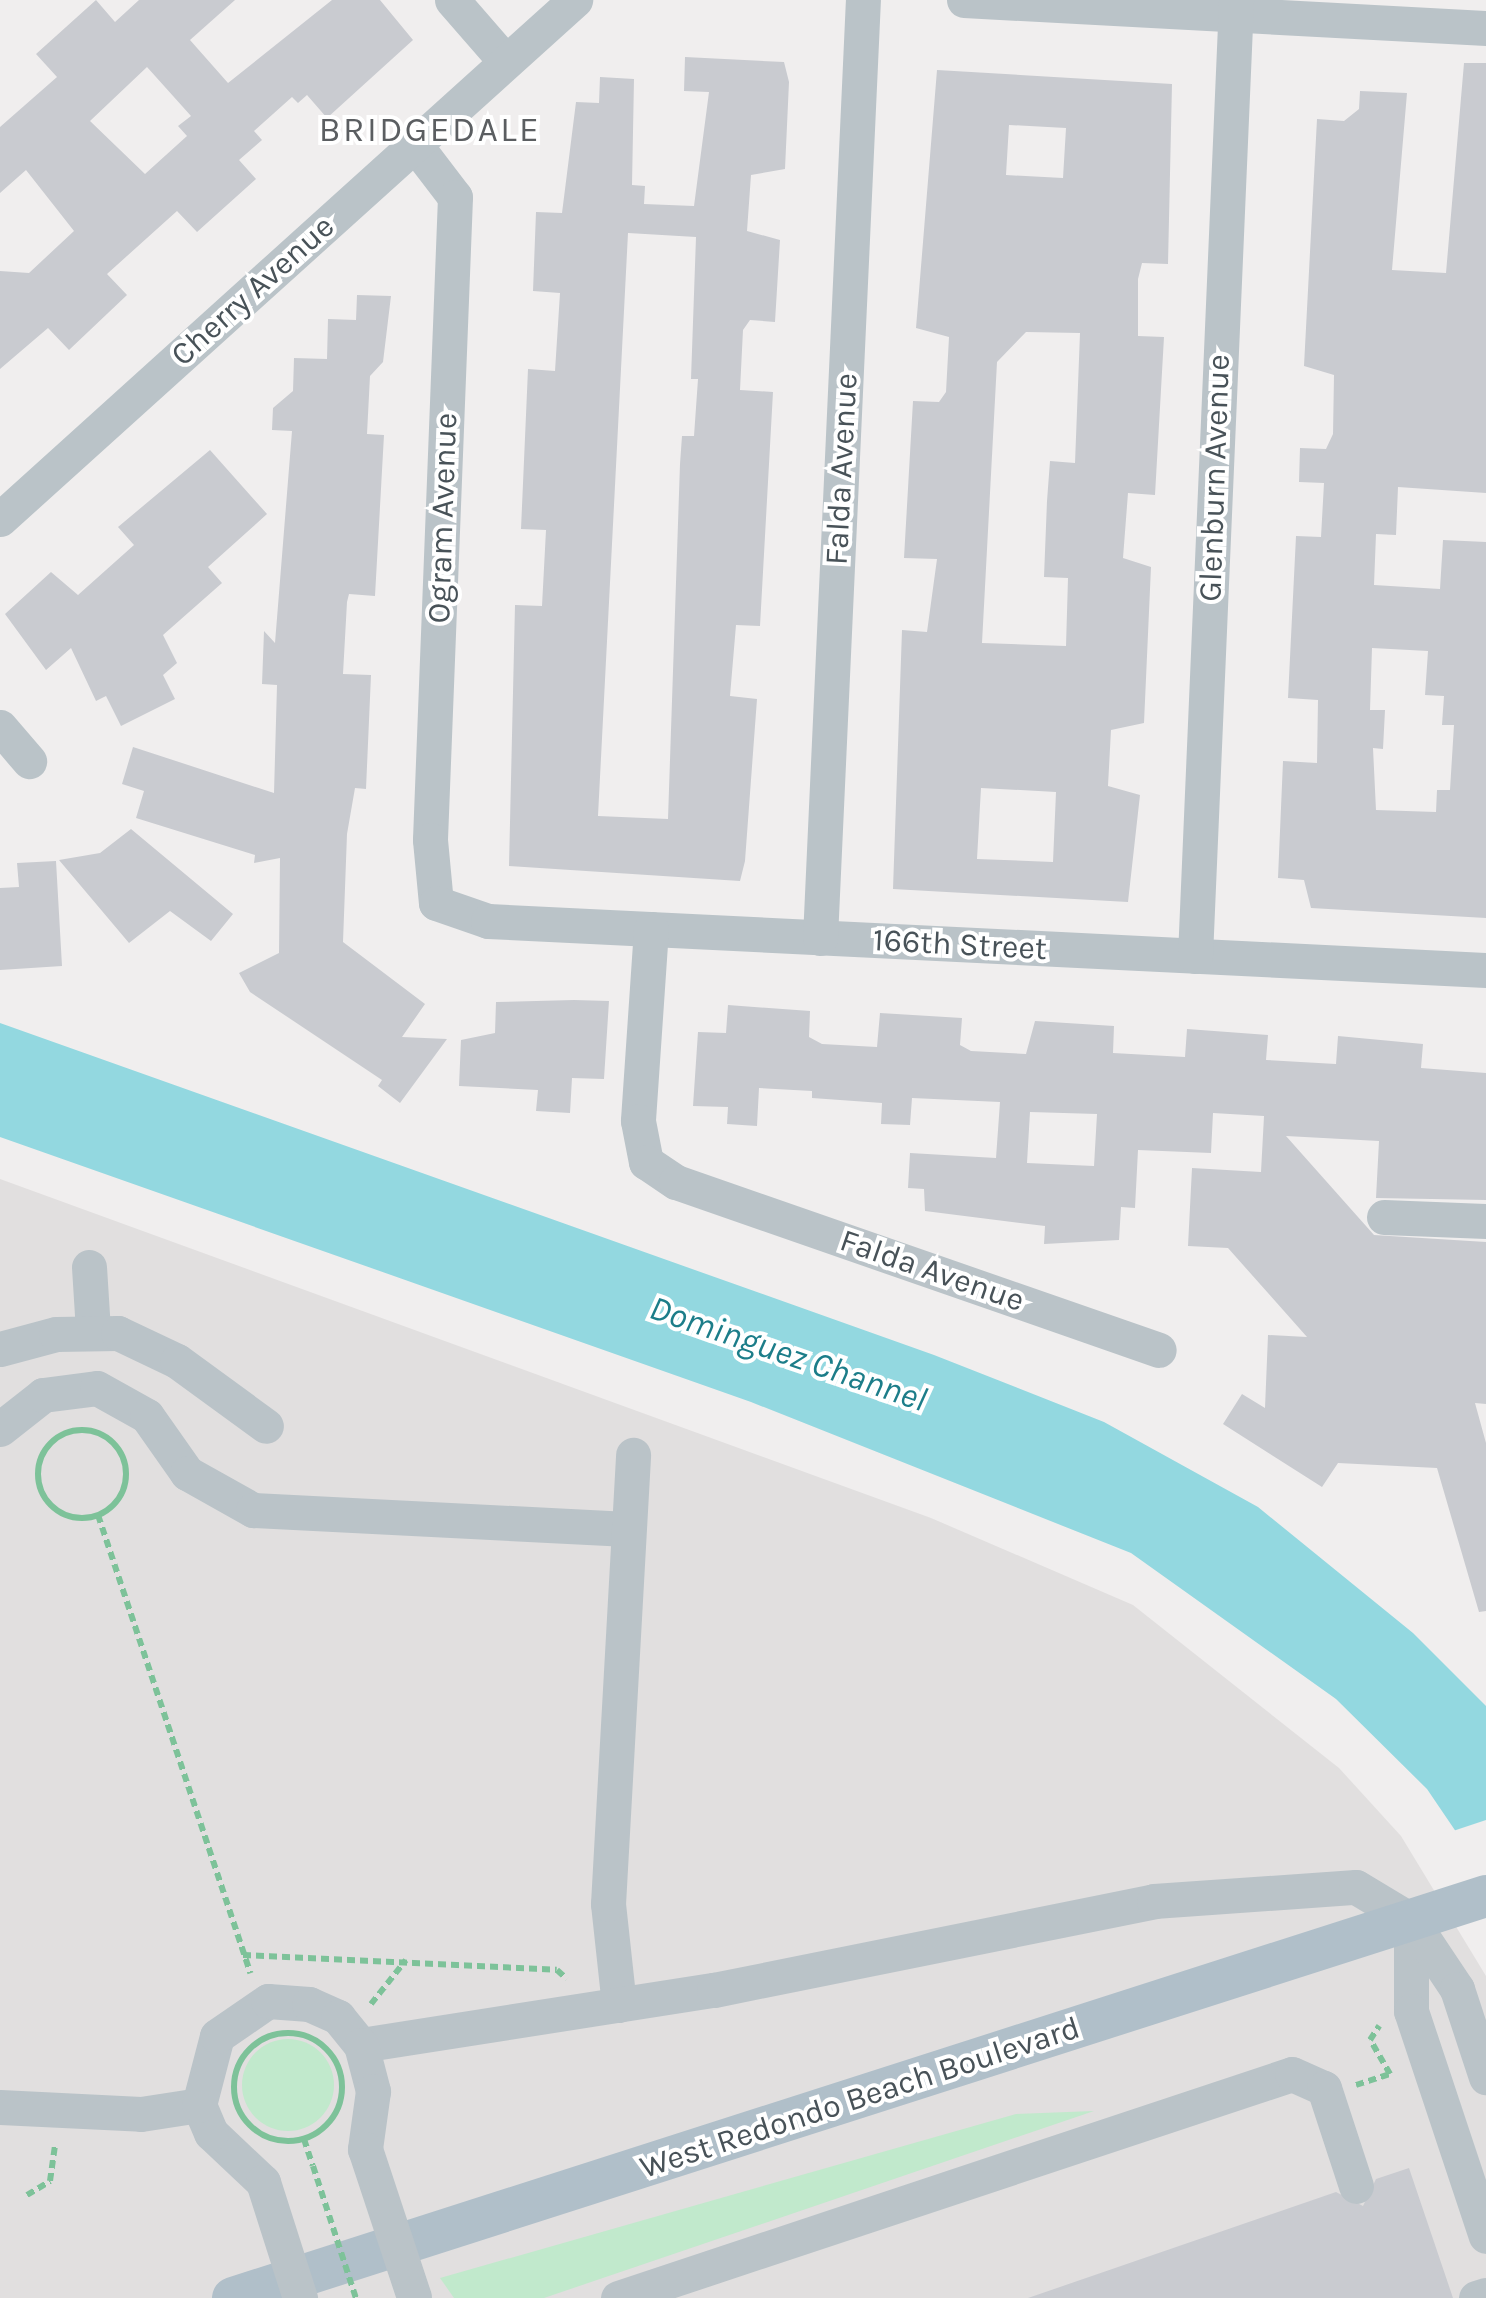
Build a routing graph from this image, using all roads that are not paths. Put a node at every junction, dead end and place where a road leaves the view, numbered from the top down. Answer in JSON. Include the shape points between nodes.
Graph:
{"nodes":[{"id":1,"x":452,"y":0,"type":"edge"},
{"id":2,"x":576,"y":0,"type":"edge"},
{"id":3,"x":864,"y":0,"type":"edge"},
{"id":4,"x":964,"y":0,"type":"edge"},
{"id":5,"x":1236,"y":7,"type":"edge"},
{"id":6,"x":1486,"y":28,"type":"edge"},
{"id":7,"x":505,"y":61,"type":"junction"},
{"id":8,"x":416,"y":146,"type":"junction"},
{"id":9,"x":0,"y":520,"type":"edge"},
{"id":10,"x":0,"y":727,"type":"edge"},
{"id":11,"x":29,"y":761,"type":"dead end"},
{"id":12,"x":436,"y":902,"type":"joint"},
{"id":13,"x":651,"y":929,"type":"junction"},
{"id":14,"x":820,"y":938,"type":"junction"},
{"id":15,"x":1195,"y":956,"type":"junction"},
{"id":16,"x":1486,"y":970,"type":"edge"},
{"id":17,"x":1384,"y":1216,"type":"dead end"},
{"id":18,"x":1486,"y":1222,"type":"edge"},
{"id":19,"x":89,"y":1268,"type":"dead end"},
{"id":20,"x":93,"y":1330,"type":"junction"},
{"id":21,"x":0,"y":1348,"type":"edge"},
{"id":22,"x":1159,"y":1350,"type":"dead end"},
{"id":23,"x":266,"y":1426,"type":"dead end"},
{"id":24,"x":0,"y":1429,"type":"edge"},
{"id":25,"x":633,"y":1455,"type":"dead end"},
{"id":26,"x":628,"y":1529,"type":"junction"},
{"id":27,"x":1486,"y":1896,"type":"edge"},
{"id":28,"x":1410,"y":1920,"type":"junction"},
{"id":29,"x":619,"y":2005,"type":"junction"},
{"id":30,"x":361,"y":2045,"type":"junction"},
{"id":31,"x":1486,"y":2077,"type":"edge"},
{"id":32,"x":199,"y":2105,"type":"junction"},
{"id":33,"x":0,"y":2107,"type":"edge"},
{"id":34,"x":1356,"y":2186,"type":"dead end"},
{"id":35,"x":1486,"y":2236,"type":"edge"},
{"id":36,"x":1486,"y":2295,"type":"edge"},
{"id":37,"x":234,"y":2298,"type":"edge"},
{"id":38,"x":300,"y":2298,"type":"edge"},
{"id":39,"x":414,"y":2298,"type":"edge"},
{"id":40,"x":618,"y":2298,"type":"edge"},
{"id":41,"x":1476,"y":2298,"type":"edge"}],
"edges":[{"from":1,"to":7,"type":"street"},
{"from":2,"to":7,"type":"street","name":"Cherry Avenue"},
{"from":3,"to":14,"type":"street","name":"Falda Avenue"},
{"from":4,"to":5,"type":"street"},
{"from":5,"to":6,"type":"street"},
{"from":5,"to":15,"type":"street","name":"Glenburn Avenue"},
{"from":7,"to":8,"type":"street","name":"Cherry Avenue"},
{"from":8,"to":9,"type":"street","name":"Cherry Avenue"},
{"from":8,"to":12,"type":"street","name":"Ogram Avenue","via":[[455,197],[430,840]]},
{"from":10,"to":11,"type":"street"},
{"from":12,"to":13,"type":"street","name":"166th Street","via":[[488,921]]},
{"from":13,"to":14,"type":"street","name":"166th Street"},
{"from":13,"to":22,"type":"street","name":"Falda Avenue","via":[[638,1120],[646,1162],[676,1182]]},
{"from":14,"to":15,"type":"street","name":"166th Street"},
{"from":15,"to":16,"type":"street","name":"166th Street"},
{"from":17,"to":18,"type":"street"},
{"from":19,"to":20,"type":"street"},
{"from":20,"to":21,"type":"street"},
{"from":20,"to":23,"type":"street","via":[[145,1343]]},
{"from":24,"to":26,"type":"street","via":[[43,1396],[98,1388],[147,1416],[187,1473],[253,1510]]},
{"from":25,"to":26,"type":"street"},
{"from":26,"to":29,"type":"street","via":[[608,1904]]},
{"from":27,"to":28,"type":"main road","name":"West Redondo Beach Boulevard"},
{"from":28,"to":29,"type":"street","via":[[1356,1887],[1154,1901]]},
{"from":28,"to":31,"type":"street","via":[[1457,1989]]},
{"from":28,"to":35,"type":"street","via":[[1412,2011]]},
{"from":28,"to":37,"type":"main road","name":"West Redondo Beach Boulevard"},
{"from":29,"to":30,"type":"street"},
{"from":30,"to":32,"type":"street","via":[[338,2018],[309,2004],[268,2002],[217,2036]]},
{"from":30,"to":39,"type":"street","bridge":true,"via":[[373,2091],[366,2149]]},
{"from":32,"to":33,"type":"street","via":[[141,2114]]},
{"from":32,"to":38,"type":"street","bridge":true,"via":[[212,2134],[263,2182]]},
{"from":34,"to":40,"type":"street","via":[[1324,2088],[1292,2074]]},
{"from":36,"to":41,"type":"street"}]}
